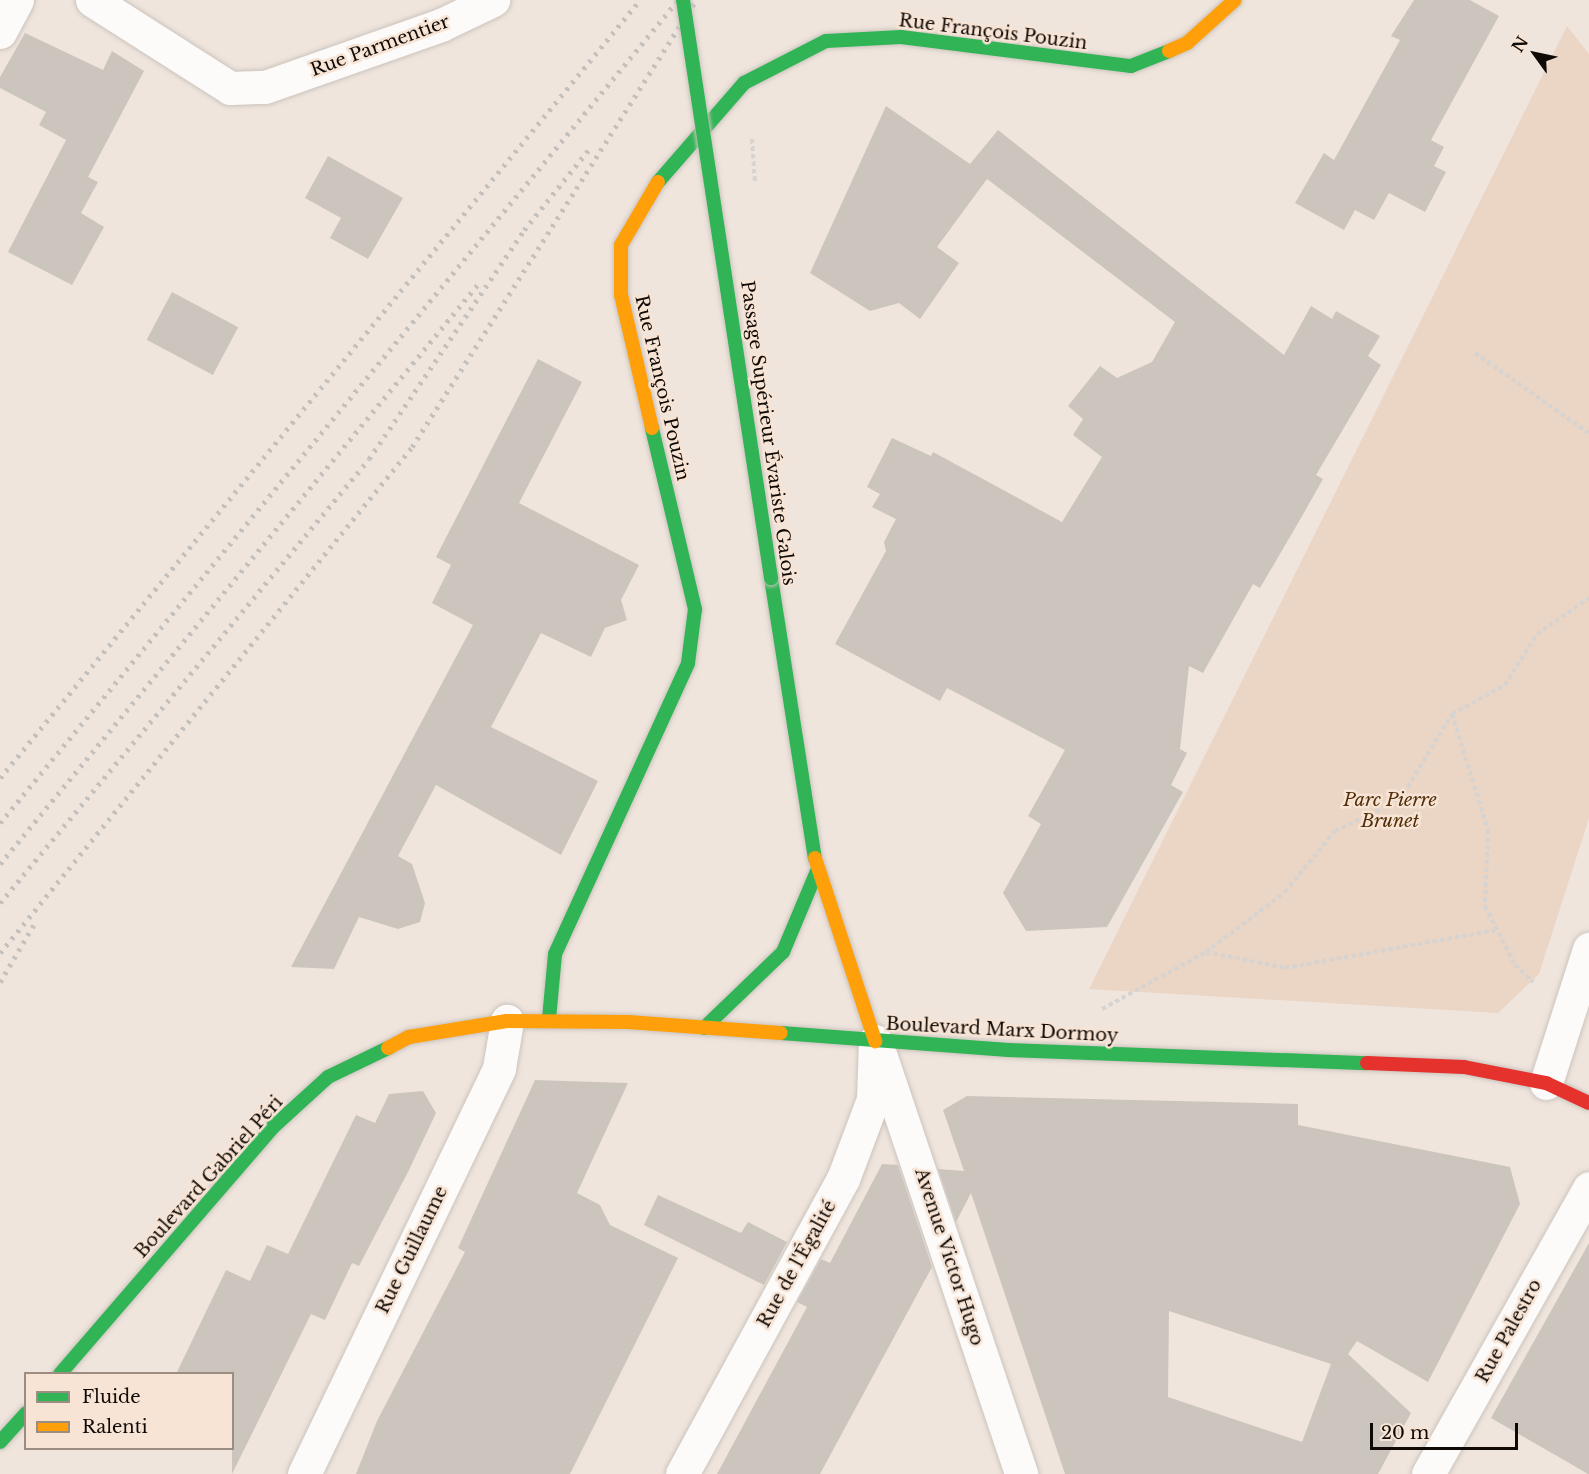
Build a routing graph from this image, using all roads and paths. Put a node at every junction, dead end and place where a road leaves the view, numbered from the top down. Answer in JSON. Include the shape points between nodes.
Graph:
{"nodes":[{"id":1,"x":17,"y":0,"type":"edge"},
{"id":2,"x":92,"y":0,"type":"edge"},
{"id":3,"x":493,"y":0,"type":"edge"},
{"id":4,"x":683,"y":0,"type":"edge"},
{"id":5,"x":1235,"y":0,"type":"edge"},
{"id":6,"x":0,"y":32,"type":"edge"},
{"id":7,"x":1475,"y":353,"type":"dead end"},
{"id":8,"x":1589,"y":433,"type":"edge"},
{"id":9,"x":1589,"y":598,"type":"edge"},
{"id":10,"x":1452,"y":714,"type":"junction"},
{"id":11,"x":817,"y":871,"type":"junction"},
{"id":12,"x":1497,"y":930,"type":"junction"},
{"id":13,"x":1589,"y":949,"type":"edge"},
{"id":14,"x":1206,"y":952,"type":"junction"},
{"id":15,"x":1114,"y":1004,"type":"dead end"},
{"id":16,"x":1569,"y":1015,"type":"junction"},
{"id":17,"x":549,"y":1019,"type":"junction"},
{"id":18,"x":507,"y":1021,"type":"junction"},
{"id":19,"x":704,"y":1028,"type":"junction"},
{"id":20,"x":410,"y":1037,"type":"joint"},
{"id":21,"x":875,"y":1041,"type":"junction"},
{"id":22,"x":1546,"y":1083,"type":"junction"},
{"id":23,"x":1589,"y":1103,"type":"edge"},
{"id":24,"x":1589,"y":1188,"type":"edge"},
{"id":25,"x":62,"y":1372,"type":"edge"},
{"id":26,"x":24,"y":1415,"type":"edge"},
{"id":27,"x":0,"y":1442,"type":"edge"},
{"id":28,"x":304,"y":1474,"type":"edge"},
{"id":29,"x":682,"y":1474,"type":"edge"},
{"id":30,"x":1021,"y":1474,"type":"edge"},
{"id":31,"x":1428,"y":1474,"type":"edge"}],
"edges":[{"from":1,"to":6,"type":"street"},
{"from":2,"to":3,"type":"street","name":"Rue Parmentier","via":[[230,88],[265,87],[441,25]]},
{"from":4,"to":11,"type":"main road","name":"Passage Supérieur Évariste Galois","bridge":true},
{"from":5,"to":17,"type":"main road","name":"Rue François Pouzin","via":[[1187,44],[1131,66],[901,37],[826,41],[744,84],[652,189],[621,245],[621,295],[695,609],[687,663],[555,954]]},
{"from":7,"to":8,"type":"path"},
{"from":9,"to":10,"type":"path","via":[[1537,634],[1506,685]]},
{"from":10,"to":12,"type":"path","via":[[1488,830],[1485,906]]},
{"from":10,"to":14,"type":"path","via":[[1400,800],[1335,831],[1286,892]]},
{"from":11,"to":19,"type":"main road","via":[[783,952]]},
{"from":11,"to":21,"type":"main road","name":"Passage Supérieur Évariste Galois"},
{"from":12,"to":14,"type":"path","via":[[1285,969]]},
{"from":12,"to":16,"type":"path","via":[[1515,965]]},
{"from":13,"to":16,"type":"street"},
{"from":14,"to":15,"type":"path"},
{"from":16,"to":22,"type":"street"},
{"from":17,"to":18,"type":"main road","name":"Boulevard Marx Dormoy"},
{"from":17,"to":19,"type":"main road","name":"Boulevard Marx Dormoy"},
{"from":18,"to":20,"type":"main road","name":"Boulevard Marx Dormoy"},
{"from":18,"to":28,"type":"street","name":"Rue Guillaume","via":[[499,1068]]},
{"from":19,"to":21,"type":"main road","name":"Boulevard Marx Dormoy"},
{"from":20,"to":25,"type":"main road","name":"Boulevard Gabriel Péri","via":[[328,1077],[272,1128]]},
{"from":21,"to":22,"type":"main road","name":"Boulevard Marx Dormoy","via":[[1464,1067]]},
{"from":21,"to":29,"type":"street","name":"Rue de l'Égalité","via":[[873,1099],[843,1179]]},
{"from":21,"to":30,"type":"street","name":"Avenue Victor Hugo"},
{"from":22,"to":23,"type":"main road","name":"Boulevard Marx Dormoy"},
{"from":24,"to":31,"type":"street","name":"Rue Palestro"},
{"from":26,"to":27,"type":"main road"}]}
